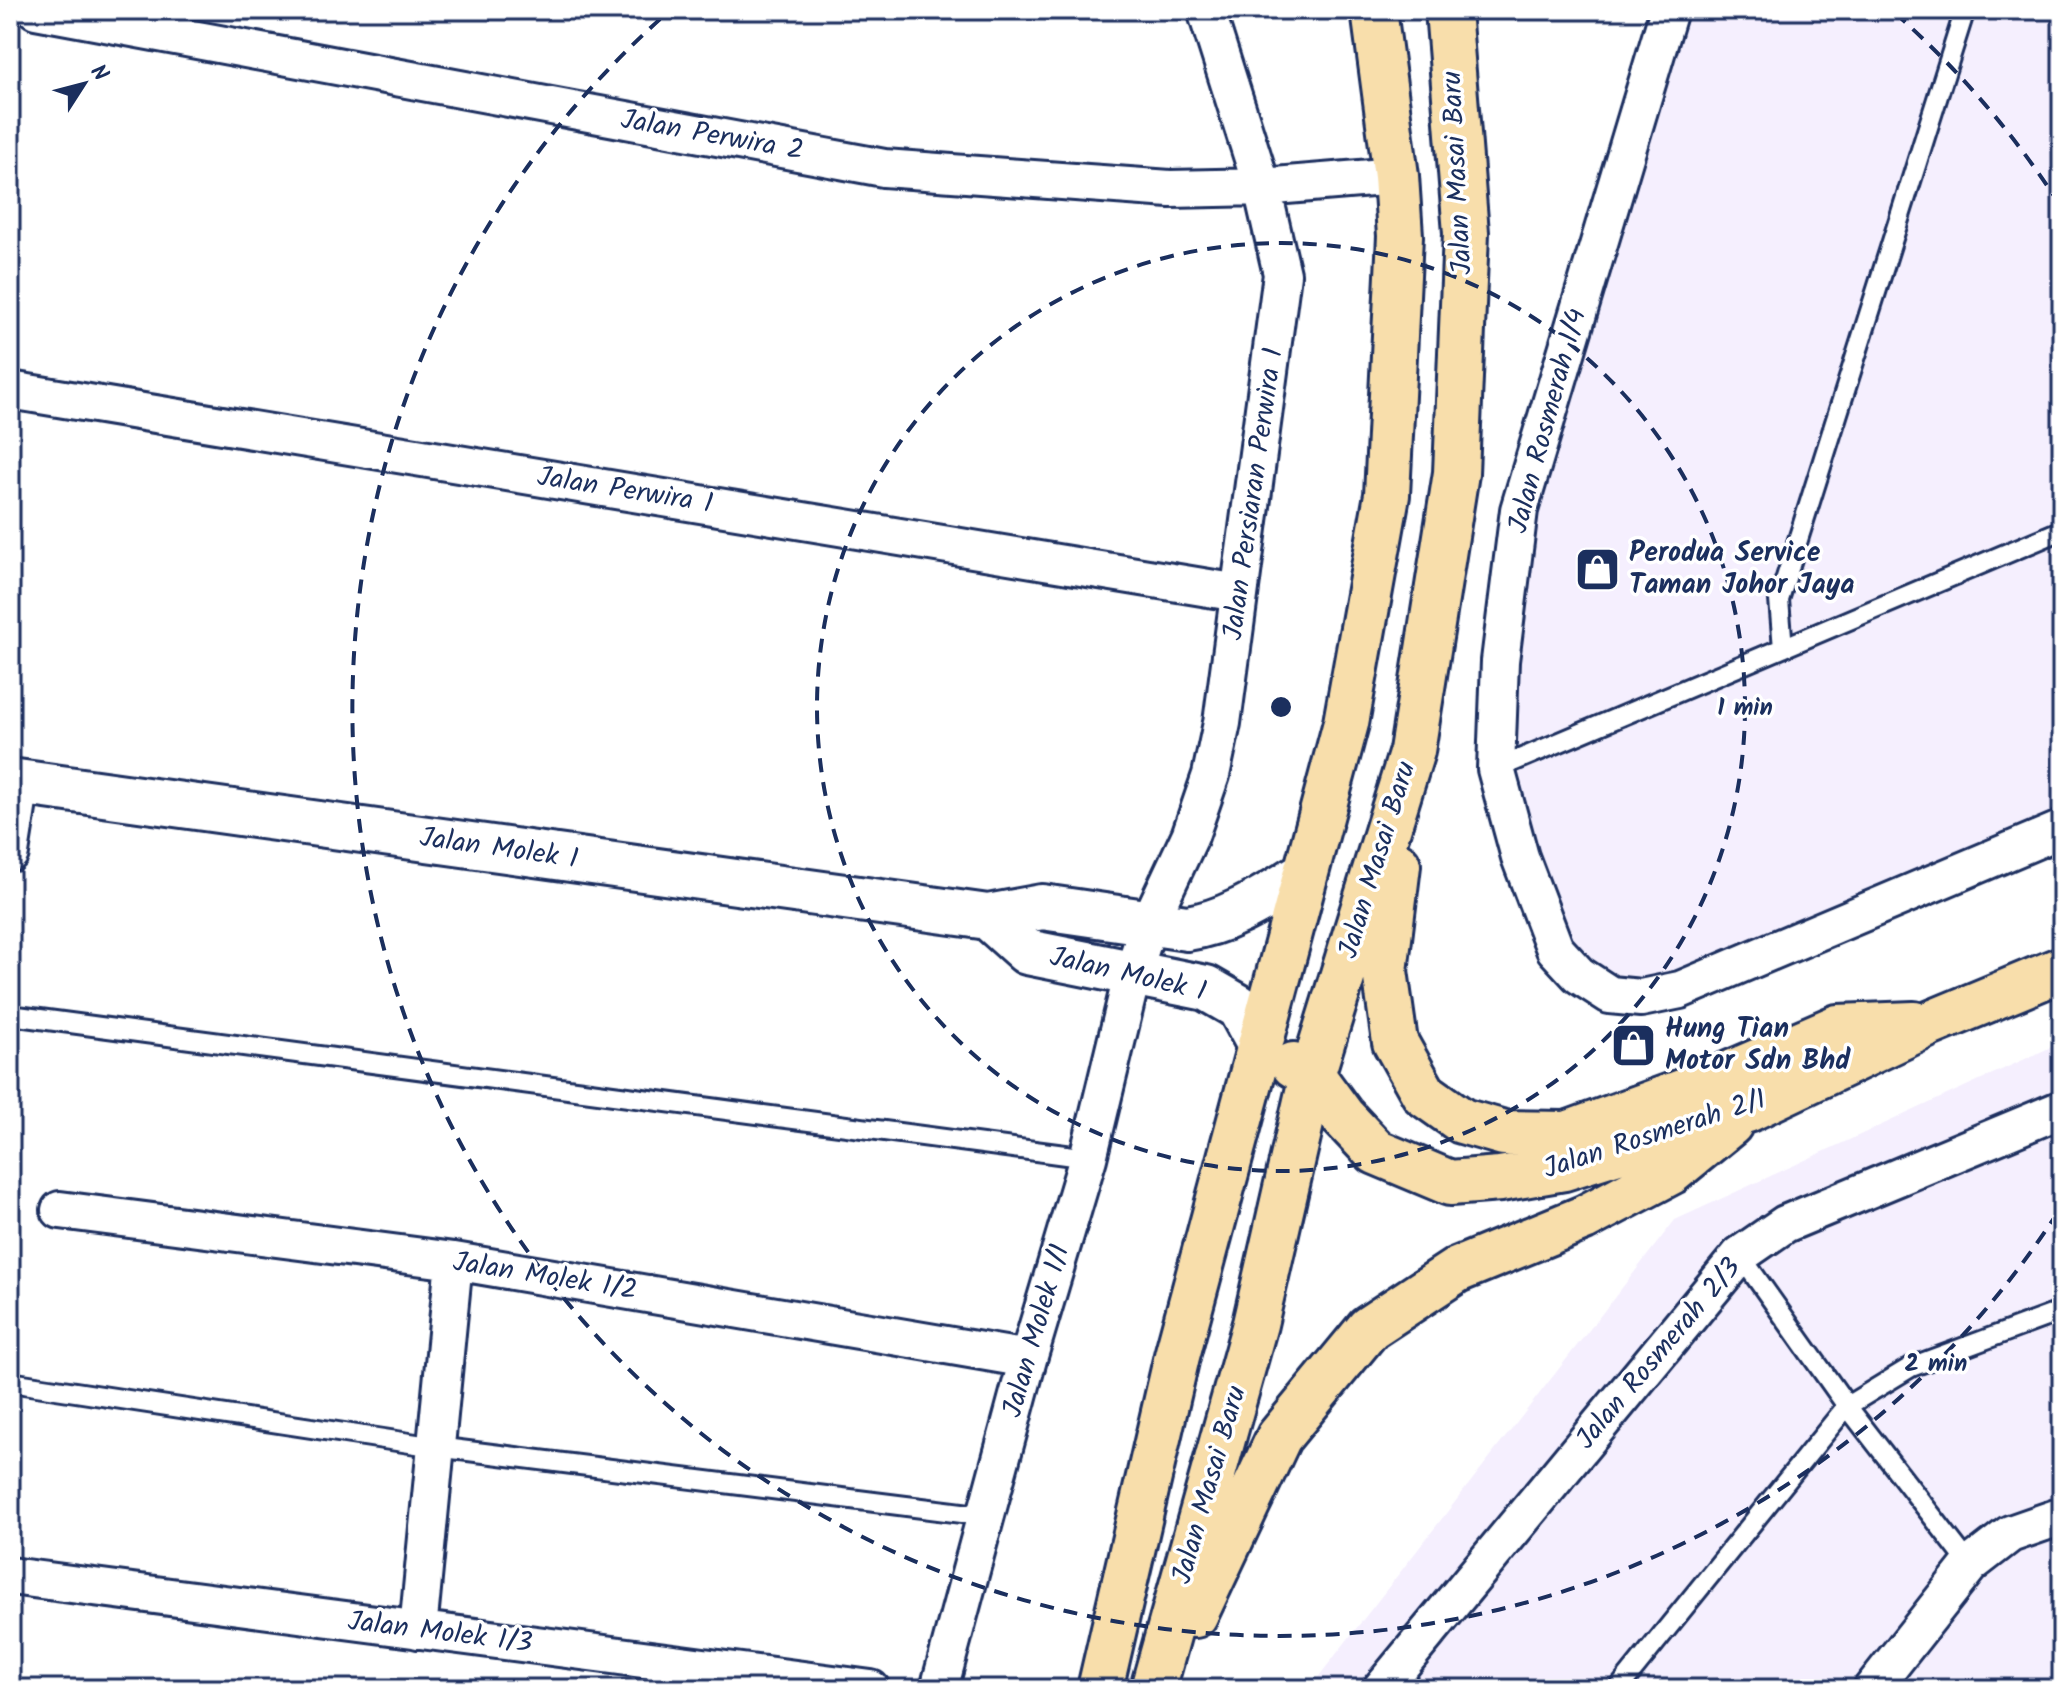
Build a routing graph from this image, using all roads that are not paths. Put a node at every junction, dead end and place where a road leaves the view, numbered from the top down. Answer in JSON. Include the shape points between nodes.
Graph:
{"nodes":[{"id":1,"x":36,"y":10,"type":"edge"},
{"id":2,"x":1206,"y":10,"type":"edge"},
{"id":3,"x":1374,"y":10,"type":"edge"},
{"id":4,"x":1448,"y":10,"type":"edge"},
{"id":5,"x":1669,"y":10,"type":"edge"},
{"id":6,"x":1965,"y":10,"type":"edge"},
{"id":7,"x":1396,"y":176,"type":"junction"},
{"id":8,"x":1262,"y":187,"type":"junction"},
{"id":9,"x":10,"y":390,"type":"edge"},
{"id":10,"x":2062,"y":530,"type":"edge"},
{"id":11,"x":1239,"y":593,"type":"junction"},
{"id":12,"x":1783,"y":648,"type":"junction"},
{"id":13,"x":1412,"y":751,"type":"junction"},
{"id":14,"x":1496,"y":769,"type":"junction"},
{"id":15,"x":16,"y":782,"type":"edge"},
{"id":16,"x":2062,"y":829,"type":"edge"},
{"id":17,"x":10,"y":853,"type":"edge"},
{"id":18,"x":1304,"y":874,"type":"junction"},
{"id":19,"x":988,"y":917,"type":"junction"},
{"id":20,"x":1149,"y":923,"type":"junction"},
{"id":21,"x":2062,"y":969,"type":"edge"},
{"id":22,"x":1133,"y":972,"type":"junction"},
{"id":23,"x":10,"y":1015,"type":"edge"},
{"id":24,"x":1929,"y":1024,"type":"junction"},
{"id":25,"x":1258,"y":1042,"type":"junction"},
{"id":26,"x":1312,"y":1075,"type":"junction"},
{"id":27,"x":2062,"y":1109,"type":"edge"},
{"id":28,"x":1747,"y":1110,"type":"junction"},
{"id":29,"x":1088,"y":1158,"type":"junction"},
{"id":30,"x":60,"y":1210,"type":"dead end"},
{"id":31,"x":1740,"y":1255,"type":"junction"},
{"id":32,"x":454,"y":1261,"type":"junction"},
{"id":33,"x":2062,"y":1311,"type":"edge"},
{"id":34,"x":1028,"y":1359,"type":"junction"},
{"id":35,"x":10,"y":1382,"type":"edge"},
{"id":36,"x":1847,"y":1406,"type":"junction"},
{"id":37,"x":436,"y":1447,"type":"junction"},
{"id":38,"x":986,"y":1516,"type":"junction"},
{"id":39,"x":2062,"y":1516,"type":"edge"},
{"id":40,"x":1970,"y":1565,"type":"junction"},
{"id":41,"x":10,"y":1576,"type":"edge"},
{"id":42,"x":418,"y":1630,"type":"junction"},
{"id":43,"x":871,"y":1689,"type":"edge"},
{"id":44,"x":939,"y":1689,"type":"edge"},
{"id":45,"x":1100,"y":1689,"type":"edge"},
{"id":46,"x":1153,"y":1689,"type":"edge"},
{"id":47,"x":1160,"y":1689,"type":"edge"},
{"id":48,"x":1381,"y":1689,"type":"edge"},
{"id":49,"x":1618,"y":1689,"type":"edge"},
{"id":50,"x":1872,"y":1689,"type":"edge"}],
"edges":[{"from":1,"to":8,"type":"street","name":"Jalan Perwira 2","via":[[884,168],[1170,189]]},
{"from":2,"to":8,"type":"street","name":"Jalan Persiaran Perwira 1"},
{"from":3,"to":7,"type":"main road","name":"Jalan Masai Baru"},
{"from":4,"to":13,"type":"main road","name":"Jalan Masai Baru","via":[[1466,233],[1456,473]]},
{"from":5,"to":14,"type":"street","name":"Jalan Rosmerah 1/4","via":[[1519,510],[1500,661]]},
{"from":6,"to":12,"type":"lane","via":[[1779,600]]},
{"from":7,"to":8,"type":"street","name":"Jalan Perwira 2"},
{"from":7,"to":18,"type":"main road","name":"Jalan Masai Baru","via":[[1400,236],[1387,495],[1346,723]]},
{"from":8,"to":11,"type":"street","name":"Jalan Persiaran Perwira 1","via":[[1281,256],[1282,297]]},
{"from":9,"to":11,"type":"street","name":"Jalan Perwira 1"},
{"from":10,"to":12,"type":"lane"},
{"from":11,"to":20,"type":"street","name":"Jalan Persiaran Perwira 1","via":[[1211,775],[1190,836]]},
{"from":12,"to":14,"type":"lane"},
{"from":13,"to":24,"type":"main road","via":[[1385,971],[1395,1042],[1424,1094],[1462,1121],[1504,1133],[1567,1134],[1715,1080],[1838,1027]]},
{"from":13,"to":26,"type":"main road","name":"Jalan Masai Baru"},
{"from":14,"to":16,"type":"street","name":"Jalan Rosmerah 1/4","via":[[1520,857],[1555,949],[1579,975],[1610,995],[1641,998],[1680,990]]},
{"from":15,"to":17,"type":"street"},
{"from":15,"to":19,"type":"street","name":"Jalan Molek 1"},
{"from":18,"to":20,"type":"street","name":"Jalan Molek 1","via":[[1207,925]]},
{"from":18,"to":25,"type":"main road","name":"Jalan Masai Baru"},
{"from":19,"to":20,"type":"street","name":"Jalan Molek 1","via":[[1042,907]]},
{"from":19,"to":22,"type":"street","name":"Jalan Molek 1","via":[[1027,952]]},
{"from":20,"to":22,"type":"street","name":"Jalan Persiaran Perwira 1"},
{"from":21,"to":24,"type":"main road","name":"Jalan Rosmerah 2/1"},
{"from":22,"to":25,"type":"street","name":"Jalan Molek 1","via":[[1206,988],[1239,1007]]},
{"from":22,"to":29,"type":"street","name":"Jalan Molek 1/1"},
{"from":23,"to":29,"type":"lane"},
{"from":24,"to":28,"type":"main road","name":"Jalan Rosmerah 2/1"},
{"from":25,"to":26,"type":"main road"},
{"from":25,"to":45,"type":"main road","name":"Jalan Masai Baru","via":[[1177,1356]]},
{"from":26,"to":28,"type":"main road","name":"Jalan Rosmerah 2/1","via":[[1376,1152],[1450,1183],[1564,1168]]},
{"from":26,"to":46,"type":"main road","name":"Jalan Masai Baru","via":[[1255,1324]]},
{"from":27,"to":31,"type":"street","name":"Jalan Rosmerah 2/3","via":[[1785,1224]]},
{"from":28,"to":47,"type":"main road","via":[[1671,1172],[1584,1218],[1457,1270],[1369,1328],[1279,1437]]},
{"from":29,"to":34,"type":"street","name":"Jalan Molek 1/1"},
{"from":30,"to":32,"type":"street","name":"Jalan Molek 1/2"},
{"from":31,"to":36,"type":"lane"},
{"from":31,"to":48,"type":"street","name":"Jalan Rosmerah 2/3"},
{"from":32,"to":34,"type":"street","name":"Jalan Molek 1/2"},
{"from":32,"to":37,"type":"street"},
{"from":33,"to":36,"type":"lane","via":[[1911,1367]]},
{"from":34,"to":38,"type":"street","name":"Jalan Molek 1/1"},
{"from":35,"to":37,"type":"lane"},
{"from":36,"to":40,"type":"lane"},
{"from":36,"to":49,"type":"lane"},
{"from":37,"to":38,"type":"lane"},
{"from":37,"to":42,"type":"street"},
{"from":38,"to":44,"type":"street","name":"Jalan Molek 1/1"},
{"from":39,"to":40,"type":"street","via":[[2010,1534]]},
{"from":40,"to":50,"type":"street"},
{"from":41,"to":42,"type":"street","name":"Jalan Molek 1/3"},
{"from":42,"to":43,"type":"street","name":"Jalan Molek 1/3"}]}
